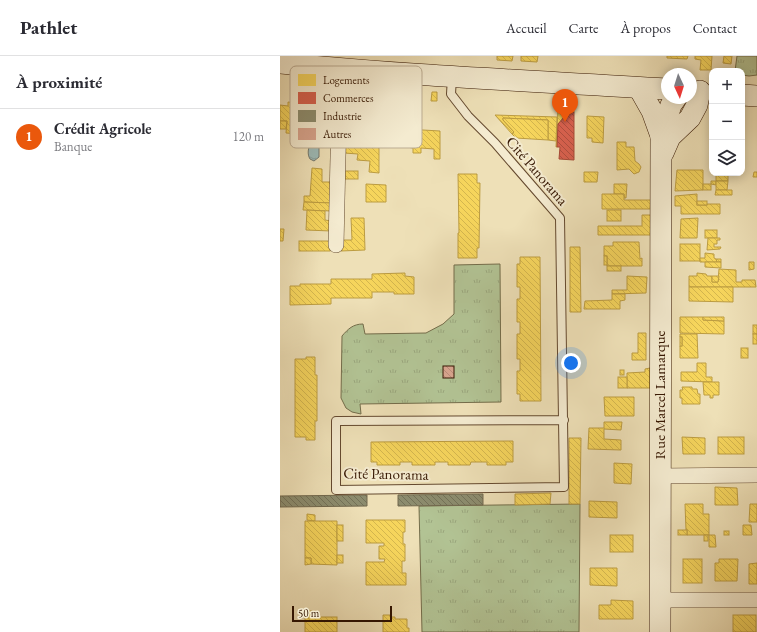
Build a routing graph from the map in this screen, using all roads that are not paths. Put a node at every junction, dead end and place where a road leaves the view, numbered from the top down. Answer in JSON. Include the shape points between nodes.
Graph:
{"nodes":[{"id":1,"x":280,"y":63,"type":"edge"},
{"id":2,"x":316,"y":66,"type":"edge"},
{"id":3,"x":422,"y":75,"type":"edge"},
{"id":4,"x":452,"y":77,"type":"junction"},
{"id":5,"x":639,"y":88,"type":"junction"},
{"id":6,"x":661,"y":89,"type":"edge"},
{"id":7,"x":701,"y":92,"type":"edge"},
{"id":8,"x":745,"y":94,"type":"edge"},
{"id":9,"x":757,"y":96,"type":"edge"},
{"id":10,"x":672,"y":104,"type":"edge"},
{"id":11,"x":661,"y":136,"type":"junction"},
{"id":12,"x":338,"y":148,"type":"edge"},
{"id":13,"x":660,"y":159,"type":"junction"},
{"id":14,"x":336,"y":246,"type":"dead end"},
{"id":15,"x":564,"y":420,"type":"junction"},
{"id":16,"x":757,"y":475,"type":"edge"},
{"id":17,"x":660,"y":476,"type":"junction"},
{"id":18,"x":660,"y":600,"type":"junction"},
{"id":19,"x":757,"y":600,"type":"edge"},
{"id":20,"x":660,"y":632,"type":"edge"}],
"edges":[{"from":1,"to":2,"type":"street"},
{"from":3,"to":4,"type":"street"},
{"from":4,"to":5,"type":"street"},
{"from":4,"to":15,"type":"lane","name":"Cité Panorama","via":[[451,94],[560,218]]},
{"from":5,"to":6,"type":"street"},
{"from":5,"to":11,"type":"street","name":"Rue Marcel Lamarque","via":[[652,111]]},
{"from":7,"to":13,"type":"street","name":"Rue Marcel Lamarque","via":[[690,118],[670,137]]},
{"from":8,"to":9,"type":"street"},
{"from":10,"to":11,"type":"street","name":"Rue Marcel Lamarque"},
{"from":11,"to":13,"type":"street","name":"Rue Marcel Lamarque"},
{"from":12,"to":14,"type":"street"},
{"from":13,"to":17,"type":"street","name":"Rue Marcel Lamarque"},
{"from":15,"to":15,"type":"lane","name":"Cité Panorama","via":[[564,487],[336,490],[336,422]]},
{"from":16,"to":17,"type":"street"},
{"from":17,"to":18,"type":"street","name":"Rue Marcel Lamarque"},
{"from":18,"to":19,"type":"street"},
{"from":18,"to":20,"type":"street","name":"Rue Marcel Lamarque"}]}
